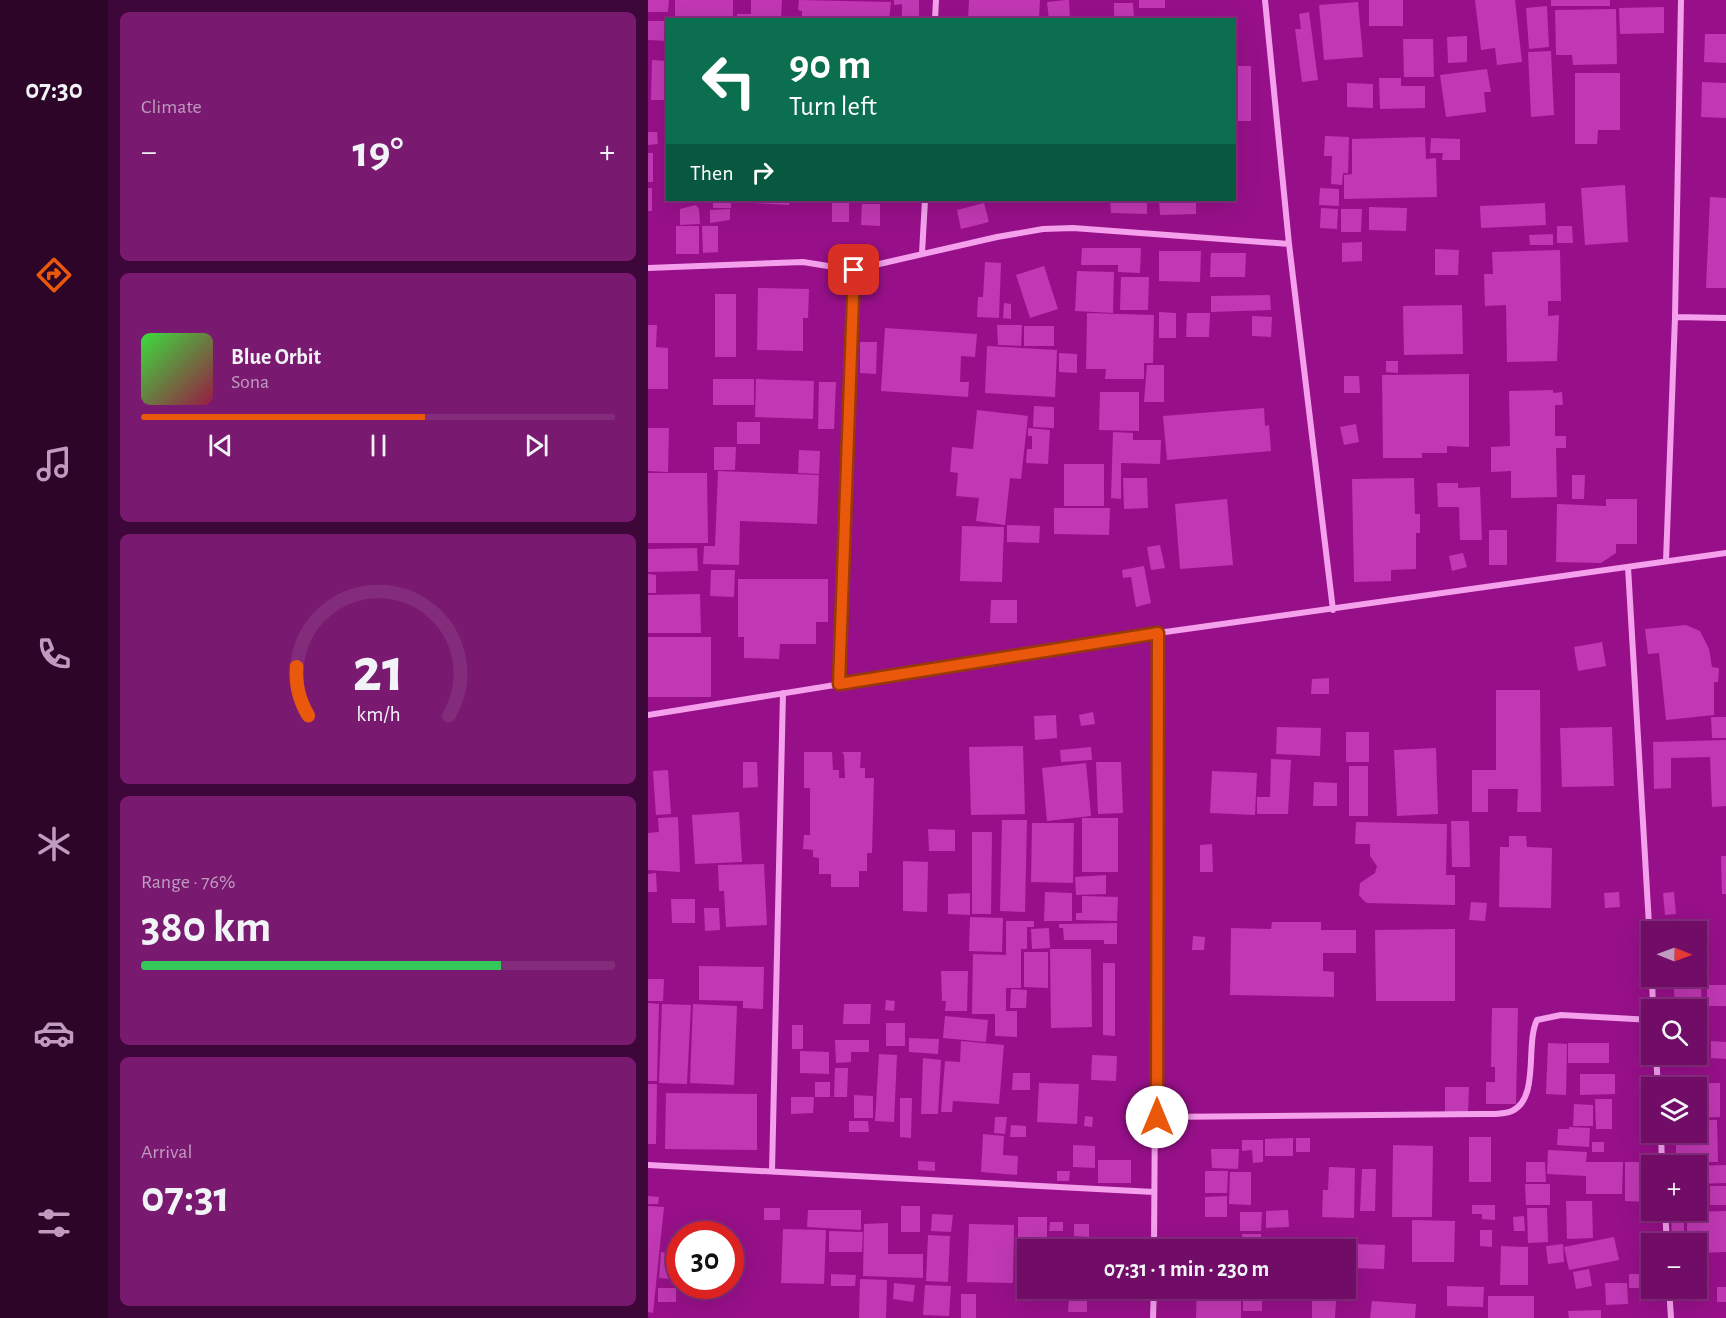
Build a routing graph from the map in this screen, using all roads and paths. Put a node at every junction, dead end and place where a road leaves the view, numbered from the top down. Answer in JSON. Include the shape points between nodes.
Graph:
{"nodes":[{"id":1,"x":936,"y":0,"type":"edge"},
{"id":2,"x":1265,"y":0,"type":"edge"},
{"id":3,"x":1681,"y":0,"type":"edge"},
{"id":4,"x":935,"y":18,"type":"edge"},
{"id":5,"x":925,"y":201,"type":"edge"},
{"id":6,"x":1288,"y":244,"type":"junction"},
{"id":7,"x":922,"y":253,"type":"junction"},
{"id":8,"x":648,"y":268,"type":"edge"},
{"id":9,"x":854,"y":270,"type":"junction"},
{"id":10,"x":1675,"y":317,"type":"junction"},
{"id":11,"x":1726,"y":318,"type":"edge"},
{"id":12,"x":1726,"y":553,"type":"edge"},
{"id":13,"x":1666,"y":561,"type":"junction"},
{"id":14,"x":1628,"y":567,"type":"junction"},
{"id":15,"x":1333,"y":610,"type":"junction"},
{"id":16,"x":1158,"y":633,"type":"junction"},
{"id":17,"x":839,"y":684,"type":"junction"},
{"id":18,"x":783,"y":693,"type":"junction"},
{"id":19,"x":648,"y":715,"type":"edge"},
{"id":20,"x":1649,"y":921,"type":"edge"},
{"id":21,"x":1641,"y":1019,"type":"edge"},
{"id":22,"x":1157,"y":1117,"type":"junction"},
{"id":23,"x":648,"y":1165,"type":"edge"},
{"id":24,"x":772,"y":1171,"type":"junction"},
{"id":25,"x":1154,"y":1192,"type":"junction"},
{"id":26,"x":1154,"y":1239,"type":"edge"},
{"id":27,"x":1154,"y":1299,"type":"edge"},
{"id":28,"x":1670,"y":1299,"type":"edge"},
{"id":29,"x":1153,"y":1318,"type":"edge"},
{"id":30,"x":1671,"y":1318,"type":"edge"}],
"edges":[{"from":1,"to":4,"type":"street"},
{"from":2,"to":6,"type":"street"},
{"from":3,"to":10,"type":"street"},
{"from":5,"to":7,"type":"street"},
{"from":6,"to":7,"type":"street","via":[[1073,228],[1042,229]]},
{"from":6,"to":15,"type":"street"},
{"from":7,"to":9,"type":"street"},
{"from":8,"to":9,"type":"street","via":[[803,262]]},
{"from":9,"to":17,"type":"street"},
{"from":10,"to":11,"type":"street"},
{"from":10,"to":13,"type":"street"},
{"from":12,"to":13,"type":"street"},
{"from":13,"to":14,"type":"street"},
{"from":14,"to":15,"type":"street"},
{"from":14,"to":20,"type":"street"},
{"from":15,"to":16,"type":"street"},
{"from":16,"to":17,"type":"street"},
{"from":16,"to":22,"type":"street"},
{"from":17,"to":18,"type":"street"},
{"from":18,"to":19,"type":"street"},
{"from":18,"to":24,"type":"street"},
{"from":21,"to":22,"type":"street","via":[[1561,1015],[1537,1020],[1532,1029],[1529,1087],[1513,1110],[1480,1114]]},
{"from":22,"to":25,"type":"street"},
{"from":23,"to":24,"type":"street"},
{"from":24,"to":25,"type":"street"},
{"from":25,"to":26,"type":"street"},
{"from":27,"to":29,"type":"street"},
{"from":28,"to":30,"type":"street"}]}
